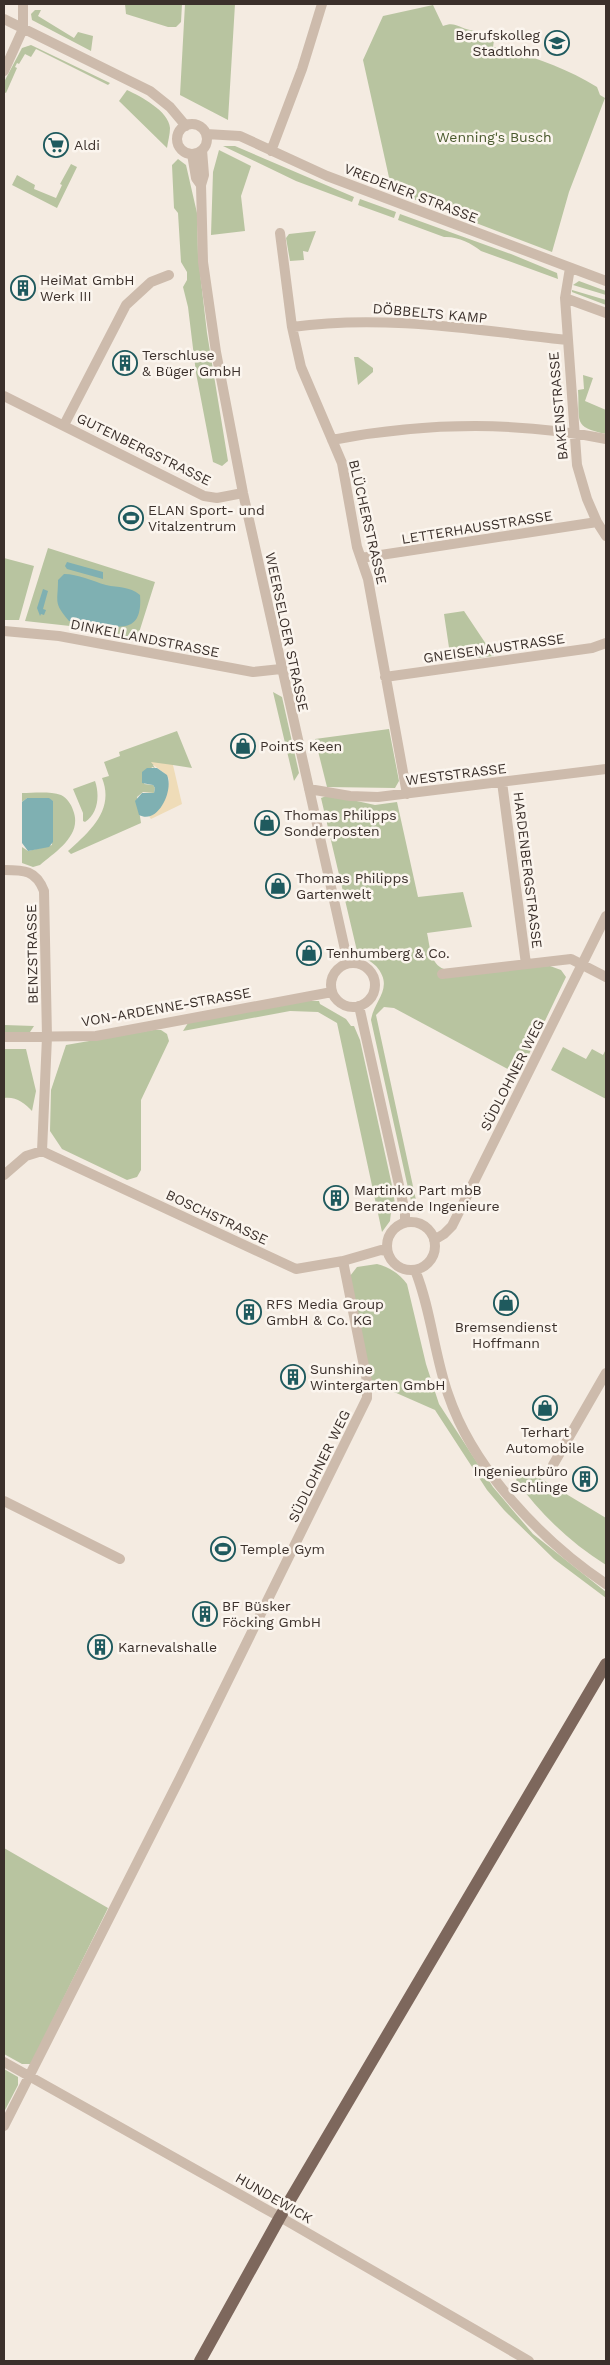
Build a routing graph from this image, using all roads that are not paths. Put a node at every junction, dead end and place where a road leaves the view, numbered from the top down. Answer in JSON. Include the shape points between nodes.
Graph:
{"nodes":[{"id":1,"x":23,"y":4,"type":"edge"},
{"id":2,"x":322,"y":4,"type":"edge"},
{"id":3,"x":4,"y":19,"type":"edge"},
{"id":4,"x":24,"y":29,"type":"junction"},
{"id":5,"x":4,"y":71,"type":"edge"},
{"id":6,"x":186,"y":126,"type":"junction"},
{"id":7,"x":206,"y":134,"type":"junction"},
{"id":8,"x":271,"y":151,"type":"junction"},
{"id":9,"x":197,"y":152,"type":"junction"},
{"id":10,"x":280,"y":233,"type":"dead end"},
{"id":11,"x":570,"y":268,"type":"junction"},
{"id":12,"x":169,"y":275,"type":"dead end"},
{"id":13,"x":606,"y":281,"type":"edge"},
{"id":14,"x":565,"y":298,"type":"junction"},
{"id":15,"x":606,"y":313,"type":"edge"},
{"id":16,"x":292,"y":327,"type":"junction"},
{"id":17,"x":567,"y":340,"type":"junction"},
{"id":18,"x":4,"y":396,"type":"edge"},
{"id":19,"x":64,"y":425,"type":"junction"},
{"id":20,"x":574,"y":433,"type":"junction"},
{"id":21,"x":332,"y":440,"type":"junction"},
{"id":22,"x":606,"y":440,"type":"edge"},
{"id":23,"x":243,"y":493,"type":"junction"},
{"id":24,"x":597,"y":522,"type":"junction"},
{"id":25,"x":606,"y":536,"type":"edge"},
{"id":26,"x":361,"y":558,"type":"junction"},
{"id":27,"x":4,"y":632,"type":"edge"},
{"id":28,"x":606,"y":643,"type":"edge"},
{"id":29,"x":281,"y":670,"type":"junction"},
{"id":30,"x":385,"y":677,"type":"junction"},
{"id":31,"x":606,"y":770,"type":"edge"},
{"id":32,"x":502,"y":782,"type":"junction"},
{"id":33,"x":309,"y":789,"type":"junction"},
{"id":34,"x":407,"y":794,"type":"junction"},
{"id":35,"x":4,"y":870,"type":"edge"},
{"id":36,"x":606,"y":916,"type":"edge"},
{"id":37,"x":348,"y":963,"type":"junction"},
{"id":38,"x":526,"y":964,"type":"junction"},
{"id":39,"x":582,"y":964,"type":"junction"},
{"id":40,"x":442,"y":974,"type":"dead end"},
{"id":41,"x":606,"y":977,"type":"edge"},
{"id":42,"x":332,"y":992,"type":"junction"},
{"id":43,"x":359,"y":1006,"type":"junction"},
{"id":44,"x":4,"y":1037,"type":"edge"},
{"id":45,"x":47,"y":1037,"type":"junction"},
{"id":46,"x":42,"y":1151,"type":"junction"},
{"id":47,"x":4,"y":1176,"type":"edge"},
{"id":48,"x":405,"y":1223,"type":"junction"},
{"id":49,"x":434,"y":1240,"type":"junction"},
{"id":50,"x":387,"y":1251,"type":"junction"},
{"id":51,"x":343,"y":1261,"type":"junction"},
{"id":52,"x":416,"y":1270,"type":"junction"},
{"id":53,"x":606,"y":1374,"type":"edge"},
{"id":54,"x":553,"y":1465,"type":"dead end"},
{"id":55,"x":4,"y":1501,"type":"edge"},
{"id":56,"x":120,"y":1559,"type":"dead end"},
{"id":57,"x":606,"y":1584,"type":"edge"},
{"id":58,"x":606,"y":1664,"type":"edge"},
{"id":59,"x":4,"y":2062,"type":"edge"},
{"id":60,"x":29,"y":2076,"type":"junction"},
{"id":61,"x":4,"y":2126,"type":"edge"},
{"id":62,"x":280,"y":2217,"type":"junction"},
{"id":63,"x":200,"y":2361,"type":"edge"},
{"id":64,"x":529,"y":2361,"type":"edge"}],
"edges":[{"from":1,"to":4,"type":"street"},
{"from":2,"to":8,"type":"street"},
{"from":3,"to":4,"type":"street"},
{"from":4,"to":5,"type":"street"},
{"from":4,"to":6,"type":"street","via":[[150,91]]},
{"from":6,"to":7,"type":"street","via":[[195,125]]},
{"from":6,"to":9,"type":"street","via":[[178,133],[177,143],[183,151]]},
{"from":7,"to":8,"type":"street","name":"VREDENER STRASSE","via":[[240,136]]},
{"from":7,"to":9,"type":"street","via":[[206,141]]},
{"from":8,"to":11,"type":"street","name":"VREDENER STRASSE","via":[[327,176]]},
{"from":9,"to":23,"type":"street","name":"WEERSELOER STRASSE","via":[[204,175],[201,186],[203,262],[216,352]]},
{"from":10,"to":16,"type":"street","name":"BLÜCHERSTRASSE"},
{"from":11,"to":13,"type":"street","name":"VREDENER STRASSE"},
{"from":11,"to":14,"type":"street","name":"BAKENSTRASSE"},
{"from":12,"to":19,"type":"street","name":"GUTENBERGSTRASSE","via":[[151,282],[126,305]]},
{"from":14,"to":15,"type":"street"},
{"from":14,"to":17,"type":"street","name":"BAKENSTRASSE"},
{"from":16,"to":17,"type":"street","name":"DÖBBELTS KAMP","via":[[325,322],[408,322]]},
{"from":16,"to":21,"type":"street","name":"BLÜCHERSTRASSE","via":[[301,367]]},
{"from":17,"to":20,"type":"street","name":"BAKENSTRASSE"},
{"from":18,"to":19,"type":"street","name":"GUTENBERGSTRASSE"},
{"from":19,"to":23,"type":"street","name":"GUTENBERGSTRASSE","via":[[204,496],[218,498]]},
{"from":20,"to":21,"type":"street","via":[[508,427],[442,427],[368,433]]},
{"from":20,"to":22,"type":"street"},
{"from":20,"to":24,"type":"street","name":"BAKENSTRASSE","via":[[576,465]]},
{"from":21,"to":26,"type":"street","name":"BLÜCHERSTRASSE","via":[[342,463]]},
{"from":23,"to":29,"type":"street","name":"WEERSELOER STRASSE"},
{"from":24,"to":25,"type":"street","name":"BAKENSTRASSE"},
{"from":24,"to":26,"type":"street","name":"LETTERHAUSSTRASSE"},
{"from":26,"to":30,"type":"street","name":"BLÜCHERSTRASSE","via":[[368,579]]},
{"from":27,"to":29,"type":"street","name":"DINKELLANDSTRASSE","via":[[59,636],[253,672]]},
{"from":28,"to":30,"type":"street","name":"GNEISENAUSTRASSE","via":[[592,648]]},
{"from":29,"to":33,"type":"street","name":"WEERSELOER STRASSE"},
{"from":30,"to":34,"type":"street","name":"BLÜCHERSTRASSE"},
{"from":31,"to":32,"type":"street","name":"WESTSTRASSE"},
{"from":32,"to":34,"type":"street","name":"WESTSTRASSE"},
{"from":32,"to":38,"type":"street","name":"HARDENBERGSTRASSE"},
{"from":33,"to":34,"type":"street","name":"WESTSTRASSE","via":[[350,796]]},
{"from":33,"to":37,"type":"street","name":"WEERSELOER STRASSE"},
{"from":35,"to":45,"type":"street","name":"BENZSTRASSE","via":[[23,870],[32,874],[40,880],[44,891]]},
{"from":36,"to":39,"type":"street","name":"SÜDLOHNER WEG"},
{"from":37,"to":42,"type":"street","via":[[332,977]]},
{"from":37,"to":43,"type":"street","via":[[362,964],[375,979],[374,993]]},
{"from":38,"to":39,"type":"street","name":"HARDENBERGSTRASSE","via":[[571,959]]},
{"from":38,"to":40,"type":"street"},
{"from":39,"to":41,"type":"street","name":"HARDENBERGSTRASSE"},
{"from":39,"to":49,"type":"street","name":"SÜDLOHNER WEG","via":[[452,1226]]},
{"from":42,"to":43,"type":"street","via":[[340,1003]]},
{"from":42,"to":45,"type":"street","name":"VON-ARDENNE-STRASSE","via":[[96,1036]]},
{"from":43,"to":48,"type":"street"},
{"from":44,"to":45,"type":"street","name":"VON-ARDENNE-STRASSE"},
{"from":45,"to":46,"type":"street"},
{"from":46,"to":47,"type":"street","via":[[26,1156]]},
{"from":46,"to":51,"type":"street","name":"BOSCHSTRASSE","via":[[296,1269]]},
{"from":48,"to":49,"type":"street","via":[[422,1226]]},
{"from":48,"to":50,"type":"street","via":[[390,1234]]},
{"from":49,"to":52,"type":"street","via":[[429,1262]]},
{"from":50,"to":51,"type":"street","name":"BOSCHSTRASSE"},
{"from":50,"to":52,"type":"street","via":[[394,1264]]},
{"from":51,"to":60,"type":"street","name":"SÜDLOHNER WEG","via":[[367,1381],[367,1398]]},
{"from":52,"to":57,"type":"street","via":[[448,1395],[470,1442],[531,1521],[573,1560]]},
{"from":53,"to":54,"type":"street"},
{"from":55,"to":56,"type":"street"},
{"from":58,"to":62,"type":"main road"},
{"from":59,"to":60,"type":"street","name":"HUNDEWICK"},
{"from":60,"to":61,"type":"street","name":"SÜDLOHNER WEG"},
{"from":60,"to":62,"type":"street","name":"HUNDEWICK"},
{"from":62,"to":63,"type":"main road"},
{"from":62,"to":64,"type":"street","name":"HUNDEWICK"}]}
